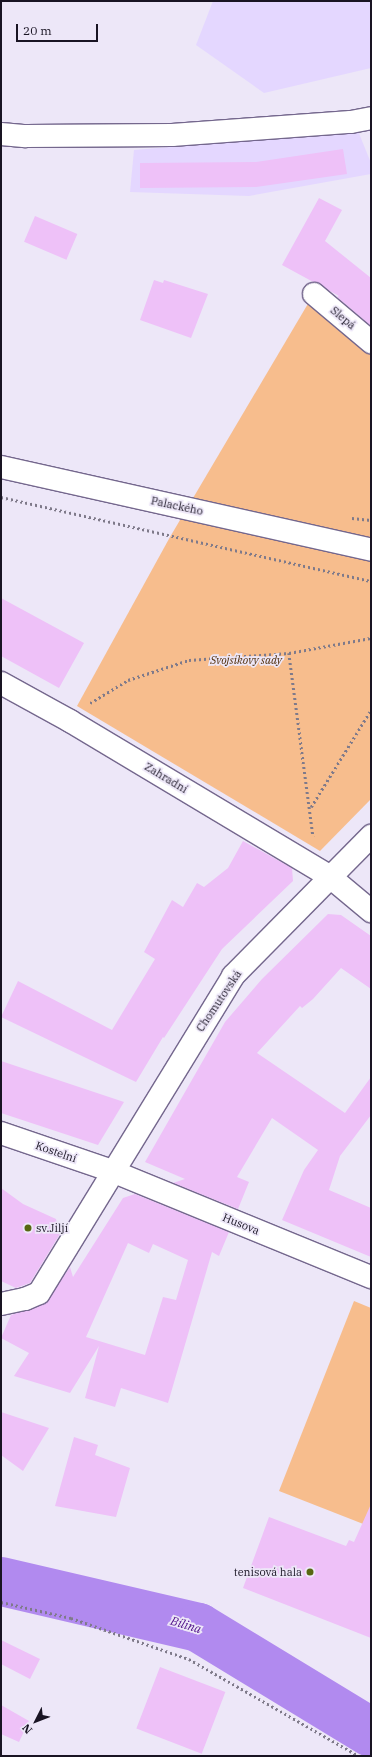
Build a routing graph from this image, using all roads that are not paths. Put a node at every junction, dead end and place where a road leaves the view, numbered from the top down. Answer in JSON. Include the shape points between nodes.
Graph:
{"nodes":[{"id":1,"x":371,"y":118,"type":"edge"},
{"id":2,"x":1,"y":134,"type":"edge"},
{"id":3,"x":314,"y":294,"type":"dead end"},
{"id":4,"x":371,"y":342,"type":"edge"},
{"id":5,"x":1,"y":467,"type":"edge"},
{"id":6,"x":365,"y":547,"type":"edge"},
{"id":7,"x":1,"y":683,"type":"edge"},
{"id":8,"x":371,"y":836,"type":"edge"},
{"id":9,"x":329,"y":876,"type":"junction"},
{"id":10,"x":371,"y":911,"type":"edge"},
{"id":11,"x":1,"y":1133,"type":"edge"},
{"id":12,"x":112,"y":1171,"type":"junction"},
{"id":13,"x":371,"y":1277,"type":"edge"},
{"id":14,"x":1,"y":1304,"type":"edge"}],
"edges":[{"from":1,"to":2,"type":"street","via":[[351,122],[172,135]]},
{"from":3,"to":4,"type":"street","name":"Slepá"},
{"from":5,"to":6,"type":"street","name":"Palackého"},
{"from":7,"to":9,"type":"street","name":"Zahradní","via":[[70,721]]},
{"from":8,"to":9,"type":"street","name":"Chomutovská"},
{"from":9,"to":10,"type":"street","name":"Zahradní"},
{"from":9,"to":12,"type":"street","name":"Chomutovská","via":[[233,976]]},
{"from":11,"to":12,"type":"street","name":"Kostelní"},
{"from":12,"to":13,"type":"street","name":"Husova"},
{"from":12,"to":14,"type":"street","name":"Chomutovská","via":[[39,1293]]}]}
